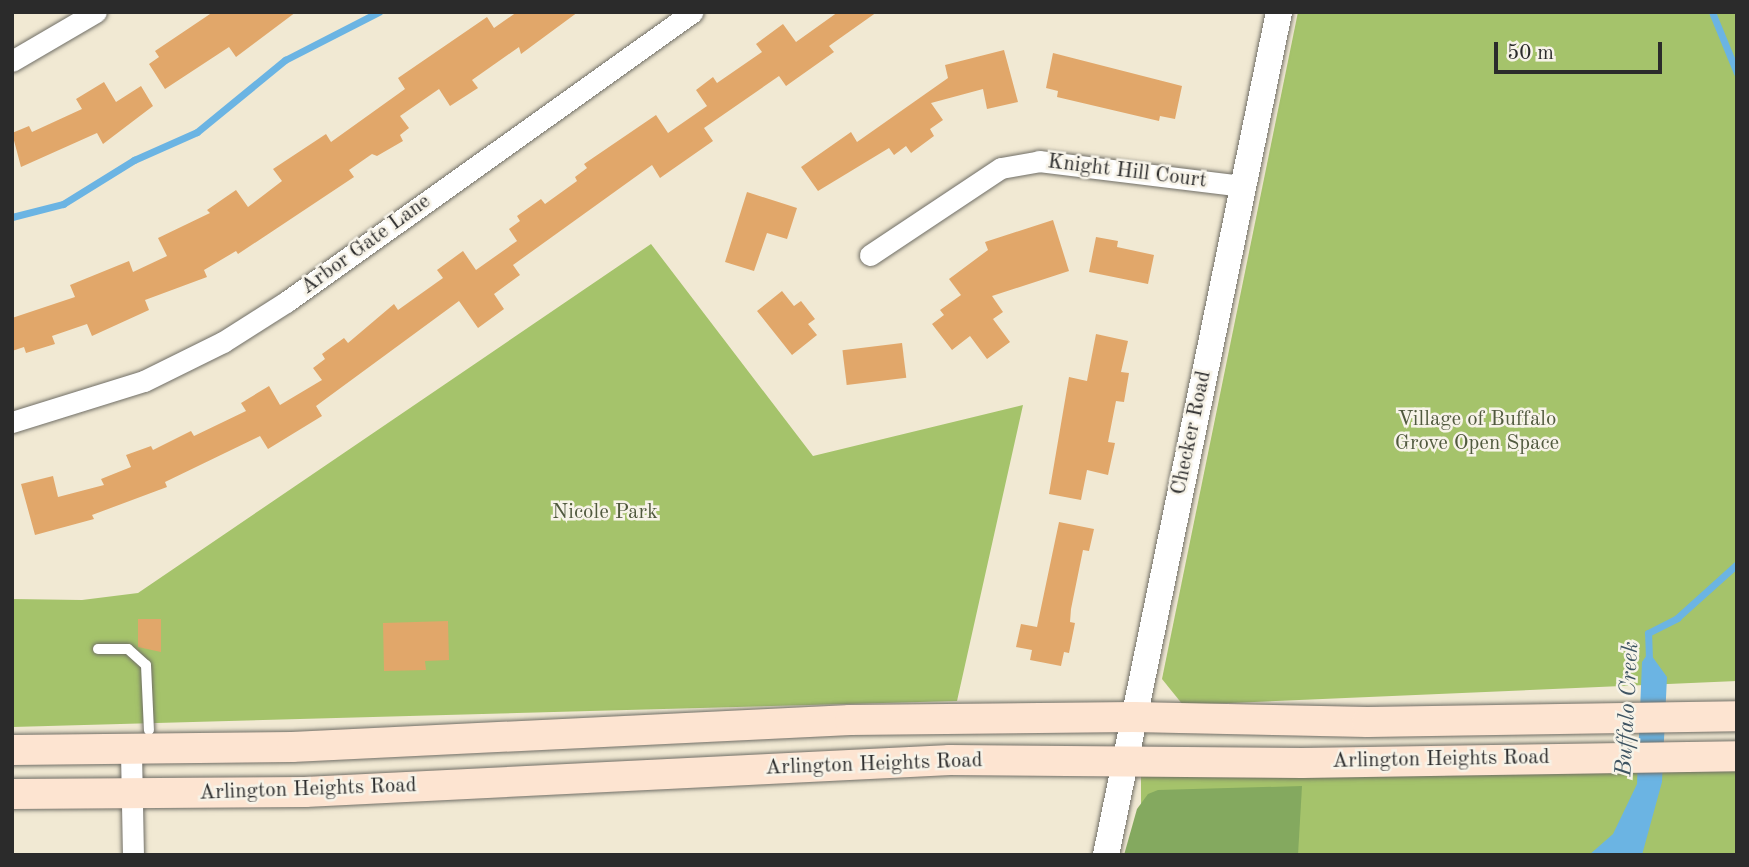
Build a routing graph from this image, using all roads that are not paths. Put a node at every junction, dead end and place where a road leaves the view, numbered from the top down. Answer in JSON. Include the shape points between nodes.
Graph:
{"nodes":[{"id":1,"x":96,"y":12,"type":"edge"},
{"id":2,"x":692,"y":12,"type":"edge"},
{"id":3,"x":1279,"y":12,"type":"edge"},
{"id":4,"x":12,"y":61,"type":"edge"},
{"id":5,"x":1243,"y":186,"type":"junction"},
{"id":6,"x":870,"y":256,"type":"dead end"},
{"id":7,"x":12,"y":422,"type":"edge"},
{"id":8,"x":98,"y":649,"type":"dead end"},
{"id":9,"x":1737,"y":716,"type":"edge"},
{"id":10,"x":1133,"y":717,"type":"junction"},
{"id":11,"x":140,"y":741,"type":"junction"},
{"id":12,"x":12,"y":750,"type":"edge"},
{"id":13,"x":1737,"y":755,"type":"edge"},
{"id":14,"x":1128,"y":760,"type":"junction"},
{"id":15,"x":12,"y":794,"type":"edge"},
{"id":16,"x":132,"y":796,"type":"junction"},
{"id":17,"x":134,"y":855,"type":"edge"},
{"id":18,"x":1105,"y":855,"type":"edge"}],
"edges":[{"from":1,"to":4,"type":"street"},
{"from":2,"to":7,"type":"street","name":"Arbor Gate Lane","via":[[286,302],[222,342],[144,382]]},
{"from":3,"to":5,"type":"street","name":"Checker Road"},
{"from":5,"to":6,"type":"street","name":"Knight Hill Court","via":[[1039,161],[1000,168]]},
{"from":5,"to":10,"type":"street","name":"Checker Road"},
{"from":8,"to":11,"type":"lane","via":[[128,649],[146,665]]},
{"from":9,"to":10,"type":"main road","name":"Arlington Heights Road","via":[[1367,722]]},
{"from":10,"to":11,"type":"main road","name":"Arlington Heights Road"},
{"from":10,"to":14,"type":"street","name":"Checker Road"},
{"from":11,"to":12,"type":"main road","name":"Arlington Heights Road"},
{"from":11,"to":16,"type":"street"},
{"from":13,"to":14,"type":"main road","name":"Arlington Heights Road","via":[[1302,763]]},
{"from":14,"to":16,"type":"main road","name":"Arlington Heights Road","via":[[950,760],[305,792]]},
{"from":14,"to":18,"type":"street","name":"Checker Road"},
{"from":15,"to":16,"type":"main road","name":"Arlington Heights Road"},
{"from":16,"to":17,"type":"street"}]}
